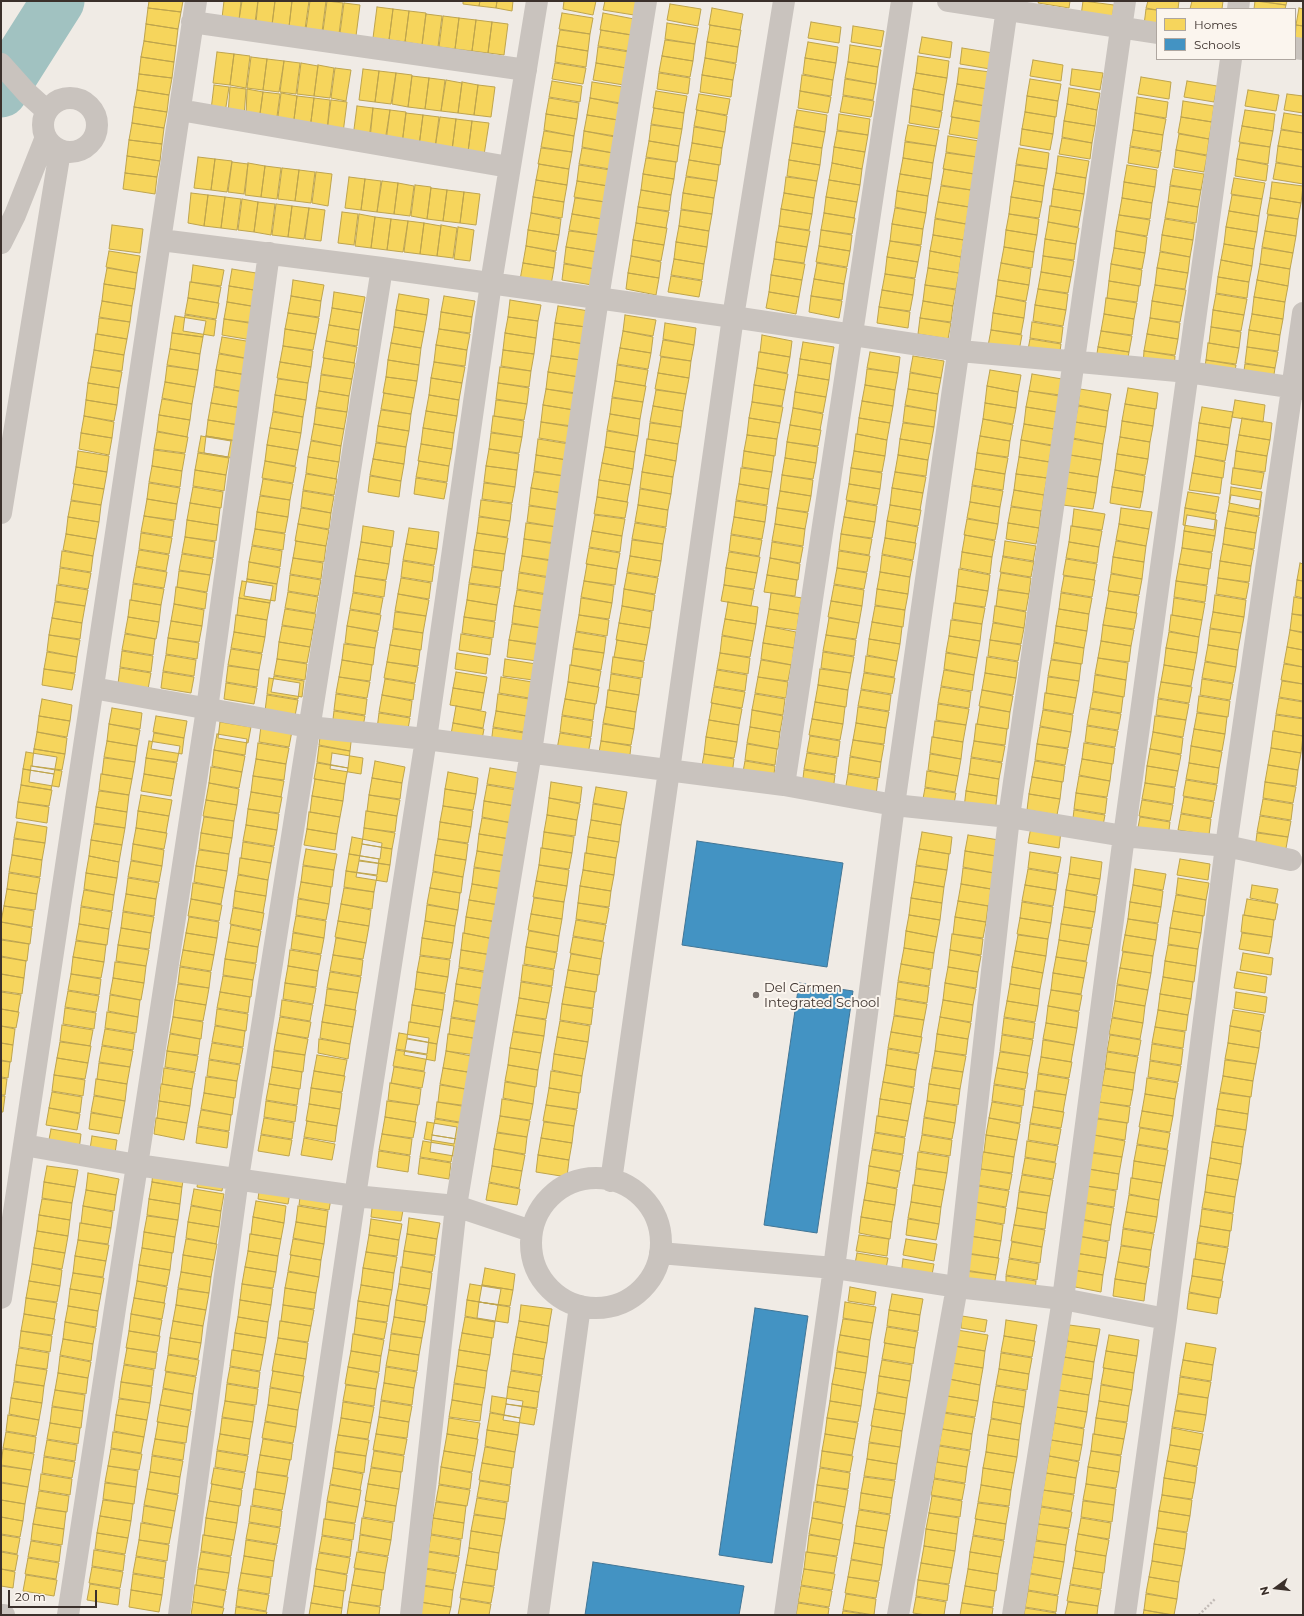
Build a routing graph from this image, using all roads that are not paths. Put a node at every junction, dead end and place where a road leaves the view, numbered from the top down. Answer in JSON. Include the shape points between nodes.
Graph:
{"nodes":[{"id":1,"x":537,"y":1,"type":"edge"},
{"id":2,"x":646,"y":1,"type":"edge"},
{"id":3,"x":784,"y":1,"type":"edge"},
{"id":4,"x":902,"y":1,"type":"edge"},
{"id":5,"x":948,"y":1,"type":"edge"},
{"id":6,"x":1125,"y":1,"type":"edge"},
{"id":7,"x":1007,"y":5,"type":"edge"},
{"id":8,"x":194,"y":11,"type":"edge"},
{"id":9,"x":1121,"y":27,"type":"junction"},
{"id":10,"x":1156,"y":33,"type":"edge"},
{"id":11,"x":1231,"y":60,"type":"edge"},
{"id":12,"x":1,"y":64,"type":"edge"},
{"id":13,"x":526,"y":70,"type":"junction"},
{"id":14,"x":180,"y":110,"type":"junction"},
{"id":15,"x":47,"y":111,"type":"junction"},
{"id":16,"x":53,"y":144,"type":"junction"},
{"id":17,"x":509,"y":167,"type":"junction"},
{"id":18,"x":161,"y":240,"type":"junction"},
{"id":19,"x":1,"y":243,"type":"edge"},
{"id":20,"x":269,"y":253,"type":"junction"},
{"id":21,"x":382,"y":268,"type":"junction"},
{"id":22,"x":491,"y":284,"type":"junction"},
{"id":23,"x":598,"y":298,"type":"junction"},
{"id":24,"x":1303,"y":313,"type":"edge"},
{"id":25,"x":733,"y":317,"type":"junction"},
{"id":26,"x":851,"y":334,"type":"junction"},
{"id":27,"x":960,"y":351,"type":"junction"},
{"id":28,"x":1074,"y":361,"type":"junction"},
{"id":29,"x":1188,"y":372,"type":"junction"},
{"id":30,"x":1298,"y":388,"type":"edge"},
{"id":31,"x":1,"y":513,"type":"edge"},
{"id":32,"x":93,"y":688,"type":"junction"},
{"id":33,"x":207,"y":708,"type":"junction"},
{"id":34,"x":309,"y":727,"type":"junction"},
{"id":35,"x":426,"y":739,"type":"junction"},
{"id":36,"x":531,"y":752,"type":"junction"},
{"id":37,"x":668,"y":770,"type":"junction"},
{"id":38,"x":784,"y":785,"type":"junction"},
{"id":39,"x":894,"y":805,"type":"junction"},
{"id":40,"x":1009,"y":817,"type":"junction"},
{"id":41,"x":1124,"y":836,"type":"junction"},
{"id":42,"x":1226,"y":846,"type":"junction"},
{"id":43,"x":1291,"y":860,"type":"dead end"},
{"id":44,"x":24,"y":1145,"type":"junction"},
{"id":45,"x":137,"y":1165,"type":"junction"},
{"id":46,"x":238,"y":1178,"type":"junction"},
{"id":47,"x":611,"y":1181,"type":"junction"},
{"id":48,"x":355,"y":1196,"type":"junction"},
{"id":49,"x":456,"y":1206,"type":"junction"},
{"id":50,"x":531,"y":1231,"type":"junction"},
{"id":51,"x":660,"y":1253,"type":"junction"},
{"id":52,"x":834,"y":1268,"type":"junction"},
{"id":53,"x":957,"y":1287,"type":"junction"},
{"id":54,"x":1,"y":1298,"type":"edge"},
{"id":55,"x":1063,"y":1299,"type":"junction"},
{"id":56,"x":580,"y":1306,"type":"junction"},
{"id":57,"x":1166,"y":1319,"type":"junction"},
{"id":58,"x":68,"y":1615,"type":"edge"},
{"id":59,"x":179,"y":1615,"type":"edge"},
{"id":60,"x":293,"y":1615,"type":"edge"},
{"id":61,"x":411,"y":1615,"type":"edge"},
{"id":62,"x":538,"y":1615,"type":"edge"},
{"id":63,"x":785,"y":1615,"type":"edge"},
{"id":64,"x":898,"y":1615,"type":"edge"},
{"id":65,"x":1013,"y":1615,"type":"edge"},
{"id":66,"x":1125,"y":1615,"type":"edge"}],
"edges":[{"from":1,"to":13,"type":"street"},
{"from":2,"to":23,"type":"street"},
{"from":3,"to":25,"type":"street"},
{"from":4,"to":26,"type":"street"},
{"from":5,"to":7,"type":"street"},
{"from":6,"to":9,"type":"street"},
{"from":7,"to":9,"type":"street"},
{"from":7,"to":27,"type":"street"},
{"from":8,"to":13,"type":"street"},
{"from":8,"to":14,"type":"street"},
{"from":9,"to":10,"type":"street"},
{"from":9,"to":28,"type":"street"},
{"from":11,"to":29,"type":"street"},
{"from":12,"to":15,"type":"street","via":[[26,93]]},
{"from":13,"to":17,"type":"street"},
{"from":14,"to":17,"type":"street"},
{"from":14,"to":18,"type":"street"},
{"from":15,"to":16,"type":"street","via":[[43,129]]},
{"from":15,"to":16,"type":"street","via":[[61,99],[71,98],[88,105],[97,122],[93,140],[86,147],[68,152]]},
{"from":16,"to":19,"type":"street"},
{"from":16,"to":31,"type":"street"},
{"from":17,"to":22,"type":"street"},
{"from":18,"to":20,"type":"street"},
{"from":18,"to":32,"type":"street"},
{"from":20,"to":21,"type":"street"},
{"from":20,"to":33,"type":"street"},
{"from":21,"to":22,"type":"street"},
{"from":21,"to":34,"type":"street"},
{"from":22,"to":23,"type":"street"},
{"from":22,"to":35,"type":"street"},
{"from":23,"to":25,"type":"street"},
{"from":23,"to":36,"type":"street"},
{"from":24,"to":30,"type":"street"},
{"from":25,"to":26,"type":"street"},
{"from":25,"to":37,"type":"street"},
{"from":26,"to":27,"type":"street"},
{"from":26,"to":38,"type":"street"},
{"from":27,"to":28,"type":"street"},
{"from":27,"to":39,"type":"street"},
{"from":28,"to":29,"type":"street"},
{"from":28,"to":40,"type":"street"},
{"from":29,"to":30,"type":"street"},
{"from":29,"to":41,"type":"street"},
{"from":30,"to":42,"type":"street"},
{"from":32,"to":33,"type":"street"},
{"from":32,"to":44,"type":"street"},
{"from":33,"to":34,"type":"street"},
{"from":33,"to":45,"type":"street"},
{"from":34,"to":35,"type":"street"},
{"from":34,"to":46,"type":"street"},
{"from":35,"to":36,"type":"street"},
{"from":35,"to":48,"type":"street"},
{"from":36,"to":37,"type":"street"},
{"from":36,"to":49,"type":"street"},
{"from":37,"to":38,"type":"street"},
{"from":37,"to":47,"type":"street"},
{"from":38,"to":39,"type":"street"},
{"from":39,"to":40,"type":"street"},
{"from":39,"to":52,"type":"street"},
{"from":40,"to":41,"type":"street"},
{"from":40,"to":53,"type":"street"},
{"from":41,"to":42,"type":"street"},
{"from":41,"to":55,"type":"street"},
{"from":42,"to":43,"type":"street"},
{"from":42,"to":57,"type":"street"},
{"from":44,"to":45,"type":"street"},
{"from":44,"to":54,"type":"street"},
{"from":45,"to":46,"type":"street"},
{"from":45,"to":58,"type":"street"},
{"from":46,"to":48,"type":"street"},
{"from":46,"to":59,"type":"street"},
{"from":47,"to":50,"type":"street","via":[[592,1177],[571,1182],[552,1193],[539,1210]]},
{"from":47,"to":51,"type":"street","via":[[634,1189],[649,1205],[659,1224],[662,1246]]},
{"from":48,"to":49,"type":"street"},
{"from":48,"to":60,"type":"street"},
{"from":49,"to":50,"type":"street"},
{"from":49,"to":61,"type":"street"},
{"from":50,"to":56,"type":"street","via":[[530,1253],[537,1273],[550,1291],[567,1303]]},
{"from":51,"to":52,"type":"street"},
{"from":51,"to":56,"type":"street","via":[[658,1267],[646,1286],[630,1300],[610,1308]]},
{"from":52,"to":53,"type":"street"},
{"from":52,"to":63,"type":"street"},
{"from":53,"to":55,"type":"street"},
{"from":53,"to":64,"type":"street"},
{"from":55,"to":57,"type":"street"},
{"from":55,"to":65,"type":"street"},
{"from":56,"to":62,"type":"street"},
{"from":57,"to":66,"type":"street"}]}
